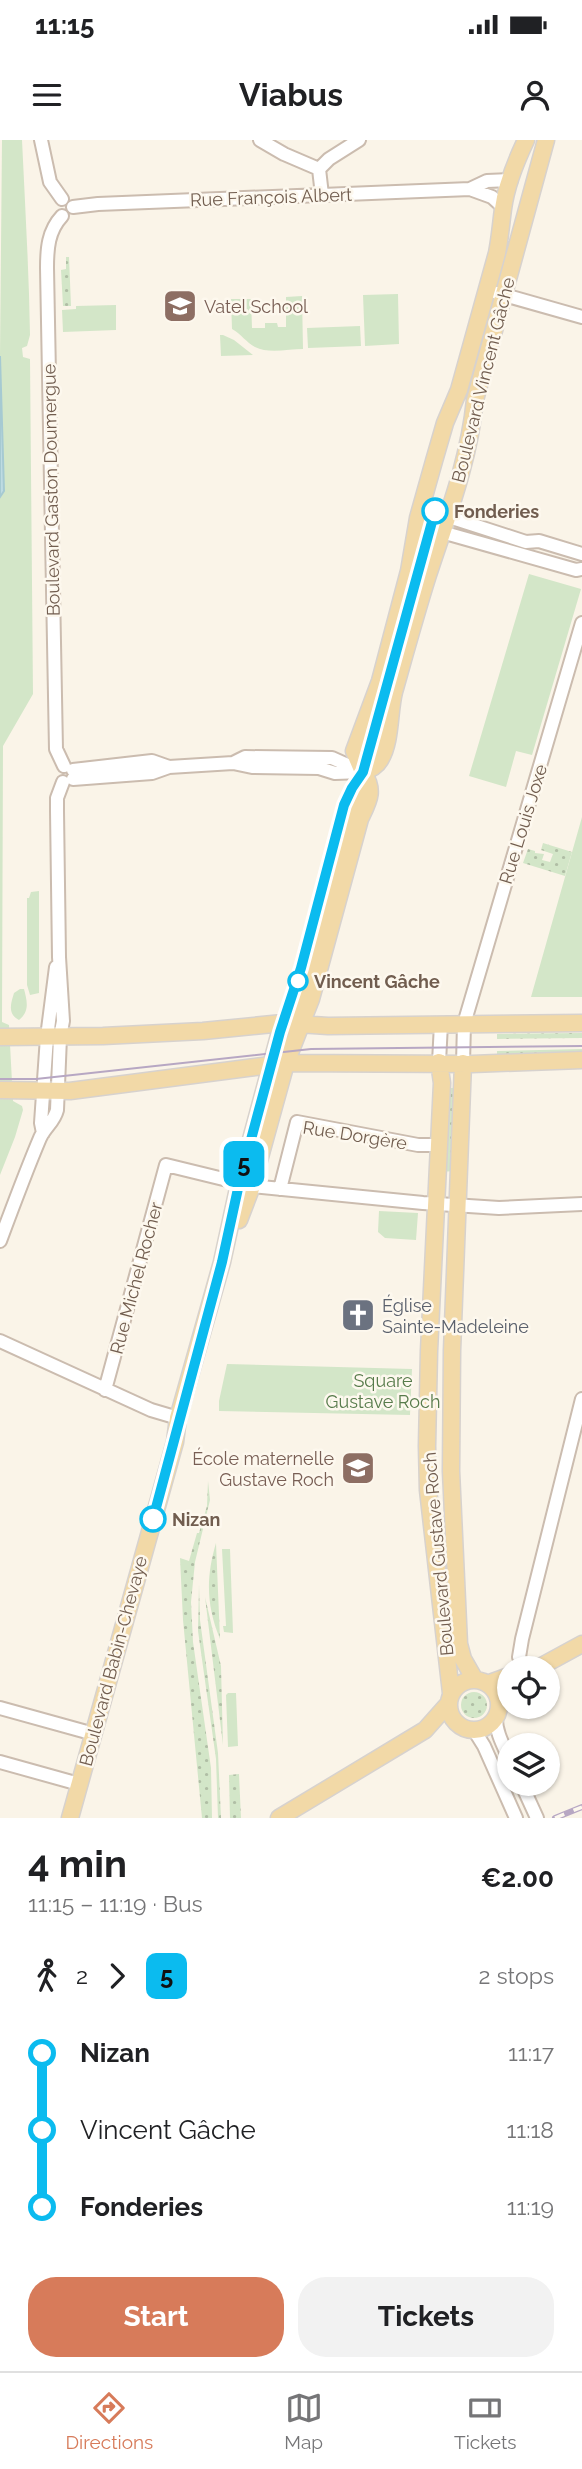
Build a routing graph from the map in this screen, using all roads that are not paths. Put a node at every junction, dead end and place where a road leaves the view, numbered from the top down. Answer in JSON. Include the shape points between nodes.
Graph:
{"nodes":[{"id":1,"x":41,"y":140,"type":"edge"},
{"id":2,"x":260,"y":140,"type":"edge"},
{"id":3,"x":359,"y":140,"type":"edge"},
{"id":4,"x":526,"y":140,"type":"edge"},
{"id":5,"x":546,"y":140,"type":"edge"},
{"id":6,"x":319,"y":169,"type":"junction"},
{"id":7,"x":511,"y":180,"type":"junction"},
{"id":8,"x":470,"y":189,"type":"junction"},
{"id":9,"x":322,"y":195,"type":"junction"},
{"id":10,"x":67,"y":203,"type":"junction"},
{"id":11,"x":503,"y":207,"type":"junction"},
{"id":12,"x":487,"y":290,"type":"junction"},
{"id":13,"x":503,"y":295,"type":"junction"},
{"id":14,"x":582,"y":317,"type":"edge"},
{"id":15,"x":417,"y":523,"type":"junction"},
{"id":16,"x":446,"y":525,"type":"junction"},
{"id":17,"x":526,"y":542,"type":"junction"},
{"id":18,"x":582,"y":554,"type":"edge"},
{"id":19,"x":527,"y":556,"type":"junction"},
{"id":20,"x":582,"y":569,"type":"edge"},
{"id":21,"x":582,"y":624,"type":"edge"},
{"id":22,"x":363,"y":772,"type":"junction"},
{"id":23,"x":68,"y":774,"type":"junction"},
{"id":24,"x":283,"y":1023,"type":"junction"},
{"id":25,"x":582,"y":1023,"type":"edge"},
{"id":26,"x":302,"y":1024,"type":"junction"},
{"id":27,"x":441,"y":1024,"type":"junction"},
{"id":28,"x":464,"y":1024,"type":"junction"},
{"id":29,"x":0,"y":1037,"type":"edge"},
{"id":30,"x":53,"y":1037,"type":"junction"},
{"id":31,"x":582,"y":1060,"type":"edge"},
{"id":32,"x":439,"y":1062,"type":"junction"},
{"id":33,"x":463,"y":1063,"type":"junction"},
{"id":34,"x":279,"y":1064,"type":"junction"},
{"id":35,"x":0,"y":1090,"type":"edge"},
{"id":36,"x":51,"y":1091,"type":"junction"},
{"id":37,"x":438,"y":1145,"type":"junction"},
{"id":38,"x":245,"y":1185,"type":"junction"},
{"id":39,"x":280,"y":1189,"type":"junction"},
{"id":40,"x":435,"y":1204,"type":"junction"},
{"id":41,"x":582,"y":1204,"type":"edge"},
{"id":42,"x":458,"y":1205,"type":"junction"},
{"id":43,"x":0,"y":1241,"type":"edge"},
{"id":44,"x":430,"y":1330,"type":"junction"},
{"id":45,"x":453,"y":1330,"type":"junction"},
{"id":46,"x":0,"y":1341,"type":"edge"},
{"id":47,"x":105,"y":1390,"type":"junction"},
{"id":48,"x":582,"y":1399,"type":"edge"},
{"id":49,"x":178,"y":1418,"type":"junction"},
{"id":50,"x":582,"y":1644,"type":"edge"},
{"id":51,"x":519,"y":1656,"type":"edge"},
{"id":52,"x":560,"y":1656,"type":"edge"},
{"id":53,"x":497,"y":1679,"type":"edge"},
{"id":54,"x":481,"y":1682,"type":"junction"},
{"id":55,"x":497,"y":1695,"type":"edge"},
{"id":56,"x":450,"y":1698,"type":"junction"},
{"id":57,"x":0,"y":1708,"type":"edge"},
{"id":58,"x":497,"y":1711,"type":"edge"},
{"id":59,"x":467,"y":1728,"type":"junction"},
{"id":60,"x":425,"y":1730,"type":"junction"},
{"id":61,"x":93,"y":1734,"type":"junction"},
{"id":62,"x":0,"y":1762,"type":"edge"},
{"id":63,"x":79,"y":1784,"type":"junction"},
{"id":64,"x":527,"y":1796,"type":"edge"},
{"id":65,"x":70,"y":1818,"type":"edge"},
{"id":66,"x":279,"y":1818,"type":"edge"},
{"id":67,"x":516,"y":1818,"type":"edge"},
{"id":68,"x":537,"y":1818,"type":"edge"}],
"edges":[{"from":1,"to":10,"type":"street","via":[[50,182]]},
{"from":2,"to":6,"type":"street"},
{"from":3,"to":6,"type":"street"},
{"from":4,"to":7,"type":"main road","name":"Boulevard Vincent Gâche"},
{"from":5,"to":13,"type":"main road","name":"Boulevard Vincent Gâche"},
{"from":6,"to":9,"type":"street"},
{"from":7,"to":8,"type":"street","name":"Rue François Albert","via":[[487,181]]},
{"from":7,"to":11,"type":"main road","name":"Boulevard Vincent Gâche"},
{"from":8,"to":9,"type":"street","name":"Rue François Albert"},
{"from":8,"to":11,"type":"street","name":"Rue François Albert","via":[[492,197]]},
{"from":9,"to":10,"type":"street","name":"Rue François Albert"},
{"from":10,"to":23,"type":"street","name":"Boulevard Gaston Doumergue","via":[[55,207],[62,216],[49,237],[47,279],[56,749]]},
{"from":11,"to":12,"type":"main road","name":"Boulevard Vincent Gâche","via":[[502,232]]},
{"from":12,"to":13,"type":"street"},
{"from":12,"to":15,"type":"main road","name":"Boulevard Vincent Gâche"},
{"from":13,"to":14,"type":"street"},
{"from":13,"to":16,"type":"main road","name":"Boulevard Vincent Gâche"},
{"from":15,"to":16,"type":"street"},
{"from":15,"to":22,"type":"main road","name":"Boulevard Vincent Gâche","via":[[387,655],[354,751]]},
{"from":16,"to":17,"type":"street"},
{"from":16,"to":19,"type":"street"},
{"from":16,"to":22,"type":"main road","name":"Boulevard Vincent Gâche","via":[[393,696],[381,759]]},
{"from":17,"to":18,"type":"street"},
{"from":17,"to":19,"type":"street"},
{"from":19,"to":20,"type":"street"},
{"from":21,"to":28,"type":"street","name":"Rue Louis Joxe"},
{"from":22,"to":23,"type":"street","via":[[332,758],[245,758],[169,767],[152,761]]},
{"from":22,"to":24,"type":"main road","name":"Boulevard Vincent Gâche","via":[[299,997]]},
{"from":22,"to":26,"type":"main road","name":"Boulevard Vincent Gâche","via":[[372,793],[351,848]]},
{"from":23,"to":30,"type":"street","name":"Boulevard Gaston Doumergue","via":[[57,798],[63,1016]]},
{"from":24,"to":26,"type":"main road"},
{"from":24,"to":30,"type":"main road"},
{"from":24,"to":34,"type":"main road","name":"Boulevard Vincent Gâche"},
{"from":25,"to":28,"type":"main road"},
{"from":26,"to":27,"type":"main road"},
{"from":26,"to":34,"type":"main road","name":"Boulevard Vincent Gâche"},
{"from":27,"to":28,"type":"main road"},
{"from":27,"to":32,"type":"street"},
{"from":28,"to":33,"type":"street","name":"Rue Louis Joxe"},
{"from":29,"to":30,"type":"main road"},
{"from":30,"to":36,"type":"street","name":"Boulevard Gaston Doumergue"},
{"from":31,"to":33,"type":"main road"},
{"from":32,"to":33,"type":"main road"},
{"from":32,"to":34,"type":"main road"},
{"from":32,"to":37,"type":"main road","name":"Boulevard Gustave Roch"},
{"from":33,"to":42,"type":"main road","name":"Boulevard Gustave Roch"},
{"from":34,"to":36,"type":"main road"},
{"from":34,"to":38,"type":"main road","name":"Boulevard Babin-Chevaye"},
{"from":35,"to":36,"type":"main road"},
{"from":36,"to":43,"type":"street","name":"Boulevard Gaston Doumergue","via":[[41,1123],[43,1133]]},
{"from":37,"to":39,"type":"street","name":"Rue Dorgère","via":[[296,1122]]},
{"from":37,"to":40,"type":"main road","name":"Boulevard Gustave Roch"},
{"from":38,"to":39,"type":"street"},
{"from":38,"to":47,"type":"street","name":"Rue Michel Rocher","via":[[166,1165]]},
{"from":38,"to":49,"type":"main road","name":"Boulevard Babin-Chevaye"},
{"from":39,"to":40,"type":"street"},
{"from":40,"to":42,"type":"street"},
{"from":40,"to":44,"type":"main road","name":"Boulevard Gustave Roch"},
{"from":41,"to":42,"type":"street"},
{"from":42,"to":45,"type":"main road","name":"Boulevard Gustave Roch"},
{"from":44,"to":45,"type":"main road"},
{"from":44,"to":56,"type":"main road","name":"Boulevard Gustave Roch","via":[[428,1490]]},
{"from":45,"to":54,"type":"main road","name":"Boulevard Gustave Roch","via":[[451,1471],[459,1644],[463,1659]]},
{"from":46,"to":47,"type":"street"},
{"from":47,"to":49,"type":"street"},
{"from":48,"to":51,"type":"street"},
{"from":49,"to":61,"type":"main road","name":"Boulevard Babin-Chevaye"},
{"from":50,"to":52,"type":"main road"},
{"from":53,"to":54,"type":"main road"},
{"from":54,"to":55,"type":"main road"},
{"from":54,"to":56,"type":"main road","via":[[464,1682]]},
{"from":56,"to":59,"type":"main road","via":[[451,1716]]},
{"from":56,"to":60,"type":"main road"},
{"from":57,"to":61,"type":"street"},
{"from":58,"to":59,"type":"main road","via":[[489,1724]]},
{"from":59,"to":60,"type":"main road"},
{"from":59,"to":67,"type":"street","via":[[484,1746]]},
{"from":60,"to":66,"type":"main road"},
{"from":61,"to":63,"type":"main road","name":"Boulevard Babin-Chevaye"},
{"from":62,"to":63,"type":"street"},
{"from":63,"to":65,"type":"main road","name":"Boulevard Babin-Chevaye"},
{"from":64,"to":68,"type":"street"}]}
